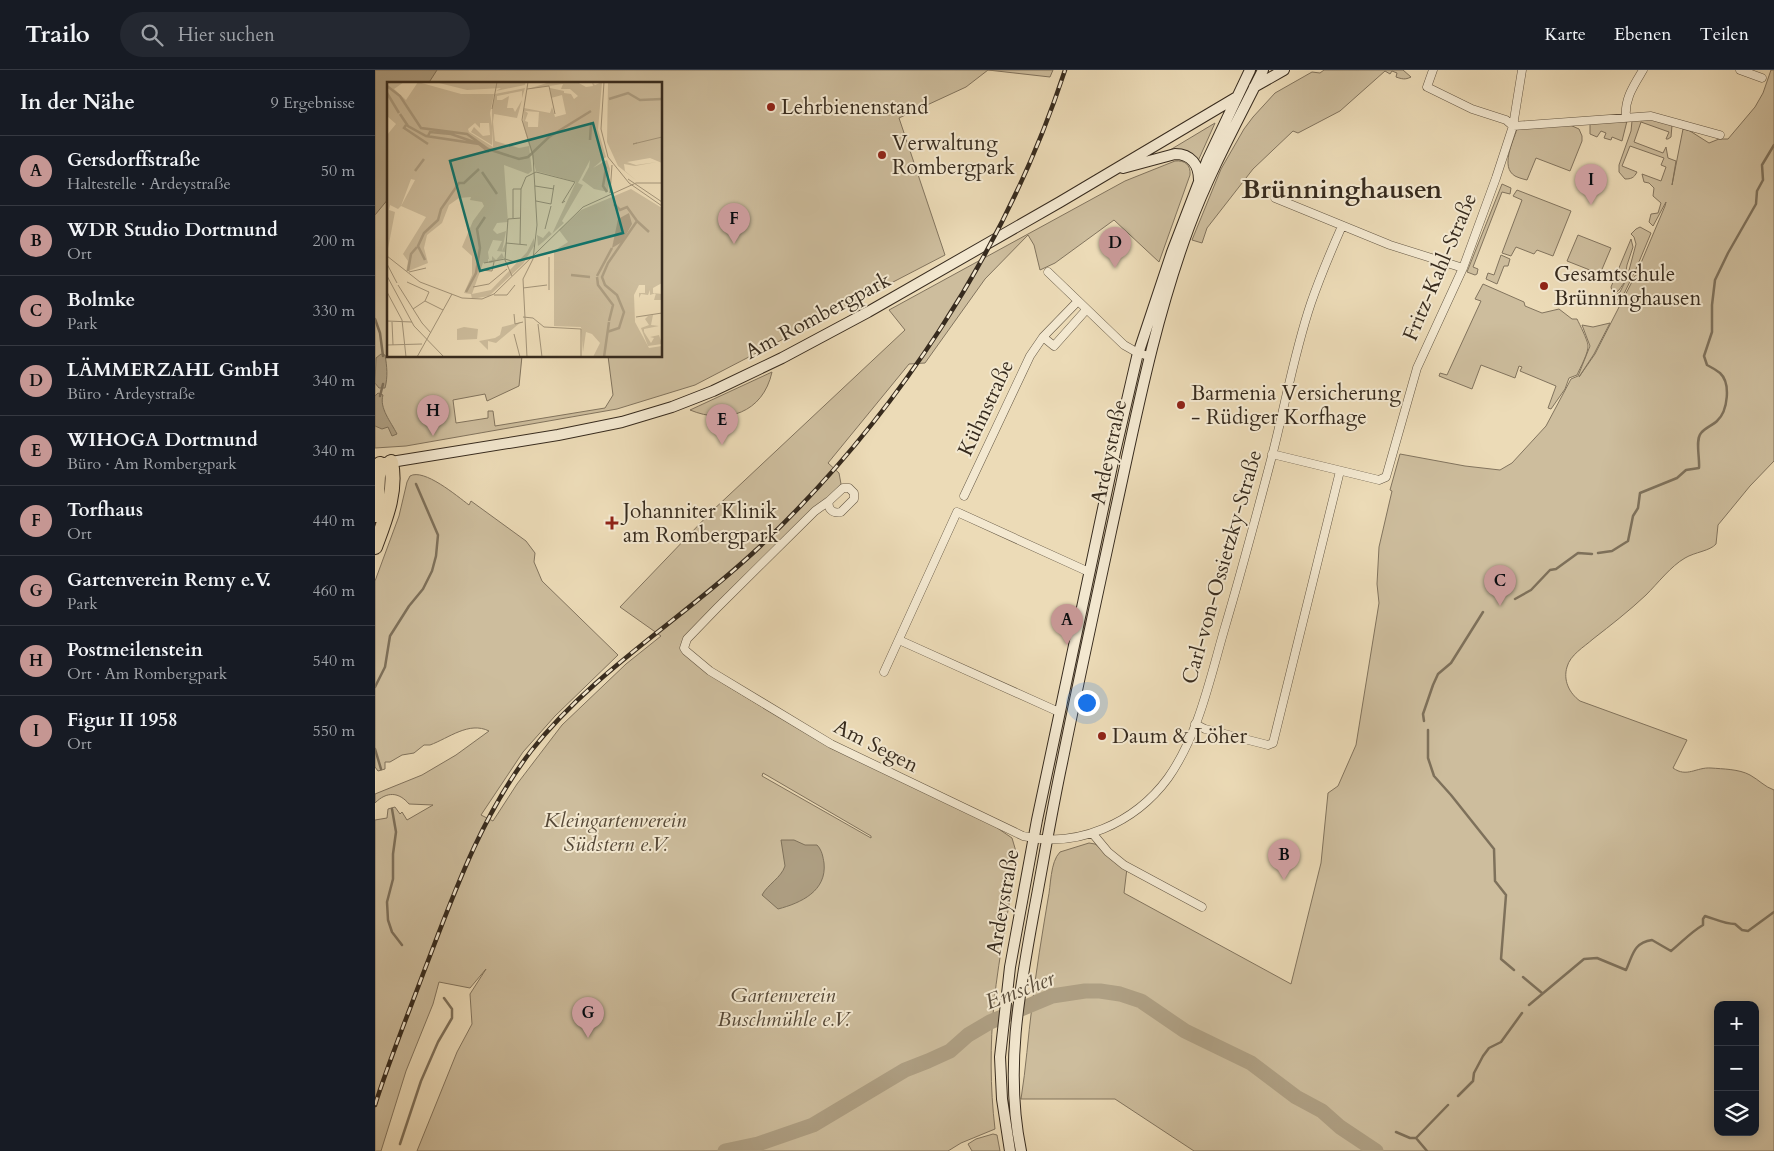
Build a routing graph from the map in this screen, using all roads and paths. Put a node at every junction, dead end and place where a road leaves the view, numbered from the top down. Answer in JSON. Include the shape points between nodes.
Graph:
{"nodes":[{"id":1,"x":1249,"y":70,"type":"edge"},
{"id":2,"x":1263,"y":70,"type":"edge"},
{"id":3,"x":1284,"y":70,"type":"edge"},
{"id":4,"x":1433,"y":70,"type":"edge"},
{"id":5,"x":1522,"y":70,"type":"edge"},
{"id":6,"x":1643,"y":70,"type":"edge"},
{"id":7,"x":1739,"y":70,"type":"edge"},
{"id":8,"x":1762,"y":78,"type":"dead end"},
{"id":9,"x":1255,"y":87,"type":"junction"},
{"id":10,"x":1238,"y":96,"type":"junction"},
{"id":11,"x":1625,"y":118,"type":"junction"},
{"id":12,"x":1513,"y":126,"type":"junction"},
{"id":13,"x":1720,"y":135,"type":"dead end"},
{"id":14,"x":1112,"y":171,"type":"junction"},
{"id":15,"x":1199,"y":182,"type":"junction"},
{"id":16,"x":1275,"y":198,"type":"dead end"},
{"id":17,"x":1341,"y":226,"type":"junction"},
{"id":18,"x":1463,"y":268,"type":"junction"},
{"id":19,"x":1048,"y":272,"type":"dead end"},
{"id":20,"x":1078,"y":301,"type":"junction"},
{"id":21,"x":1086,"y":310,"type":"junction"},
{"id":22,"x":1043,"y":337,"type":"junction"},
{"id":23,"x":1138,"y":353,"type":"junction"},
{"id":24,"x":1149,"y":356,"type":"junction"},
{"id":25,"x":1273,"y":454,"type":"junction"},
{"id":26,"x":382,"y":464,"type":"edge"},
{"id":27,"x":1340,"y":471,"type":"junction"},
{"id":28,"x":964,"y":496,"type":"dead end"},
{"id":29,"x":829,"y":501,"type":"dead end"},
{"id":30,"x":375,"y":514,"type":"edge"},
{"id":31,"x":375,"y":547,"type":"edge"},
{"id":32,"x":1089,"y":572,"type":"junction"},
{"id":33,"x":899,"y":640,"type":"junction"},
{"id":34,"x":884,"y":672,"type":"dead end"},
{"id":35,"x":1059,"y":712,"type":"junction"},
{"id":36,"x":1195,"y":724,"type":"junction"},
{"id":37,"x":1093,"y":834,"type":"junction"},
{"id":38,"x":1033,"y":839,"type":"junction"},
{"id":39,"x":1047,"y":841,"type":"junction"},
{"id":40,"x":1202,"y":907,"type":"dead end"},
{"id":41,"x":1010,"y":1151,"type":"edge"},
{"id":42,"x":1021,"y":1151,"type":"edge"}],
"edges":[{"from":1,"to":10,"type":"main road","name":"Ardeystraße"},
{"from":2,"to":9,"type":"main road","name":"Ardeystraße"},
{"from":3,"to":9,"type":"main road","name":"Am Rombergpark"},
{"from":4,"to":12,"type":"street","via":[[1427,87],[1472,109],[1506,120]]},
{"from":5,"to":12,"type":"street","name":"Fritz-Kahl-Straße"},
{"from":6,"to":11,"type":"street","via":[[1630,92]]},
{"from":7,"to":8,"type":"street"},
{"from":9,"to":10,"type":"main road","name":"Am Rombergpark"},
{"from":9,"to":24,"type":"main road","name":"Ardeystraße","via":[[1195,210]]},
{"from":10,"to":14,"type":"main road","name":"Am Rombergpark"},
{"from":10,"to":15,"type":"main road","name":"Ardeystraße"},
{"from":11,"to":12,"type":"street"},
{"from":11,"to":13,"type":"street","via":[[1651,116]]},
{"from":12,"to":18,"type":"street","name":"Fritz-Kahl-Straße"},
{"from":14,"to":15,"type":"main road","via":[[1182,154],[1196,165]]},
{"from":14,"to":26,"type":"main road","name":"Am Rombergpark","via":[[868,312],[713,391],[622,422]]},
{"from":15,"to":23,"type":"main road","name":"Ardeystraße"},
{"from":16,"to":17,"type":"street"},
{"from":17,"to":18,"type":"street"},
{"from":17,"to":25,"type":"street","name":"Carl-von-Ossietzky-Straße","via":[[1311,304]]},
{"from":18,"to":27,"type":"street","name":"Fritz-Kahl-Straße","via":[[1417,368],[1386,477],[1379,480]]},
{"from":19,"to":20,"type":"street"},
{"from":20,"to":21,"type":"street"},
{"from":20,"to":22,"type":"street","name":"Kühnstraße"},
{"from":21,"to":22,"type":"street","via":[[1054,346]]},
{"from":21,"to":23,"type":"street","via":[[1124,346]]},
{"from":22,"to":28,"type":"street","name":"Kühnstraße","via":[[1017,380]]},
{"from":23,"to":24,"type":"street"},
{"from":23,"to":32,"type":"main road","name":"Ardeystraße"},
{"from":24,"to":39,"type":"main road","name":"Ardeystraße"},
{"from":25,"to":27,"type":"street"},
{"from":25,"to":36,"type":"street","name":"Carl-von-Ossietzky-Straße"},
{"from":26,"to":30,"type":"highway","via":[[377,476]]},
{"from":26,"to":31,"type":"highway","via":[[393,472],[390,499]]},
{"from":27,"to":36,"type":"street","via":[[1273,743],[1268,745]]},
{"from":29,"to":38,"type":"street","name":"Am Segen","via":[[758,566],[687,639],[686,652],[710,672],[859,759]]},
{"from":32,"to":33,"type":"street","via":[[957,512]]},
{"from":32,"to":35,"type":"main road","name":"Ardeystraße"},
{"from":33,"to":34,"type":"street"},
{"from":33,"to":35,"type":"street"},
{"from":35,"to":38,"type":"main road","name":"Ardeystraße"},
{"from":36,"to":37,"type":"street","name":"Carl-von-Ossietzky-Straße","via":[[1177,764],[1150,798],[1124,818]]},
{"from":37,"to":39,"type":"street","name":"Carl-von-Ossietzky-Straße"},
{"from":37,"to":40,"type":"street","via":[[1124,865]]},
{"from":38,"to":39,"type":"street","name":"Ardeystraße"},
{"from":38,"to":41,"type":"main road","name":"Ardeystraße","via":[[1000,1057]]},
{"from":39,"to":42,"type":"main road","name":"Ardeystraße","via":[[1016,1027],[1013,1078]]}]}
